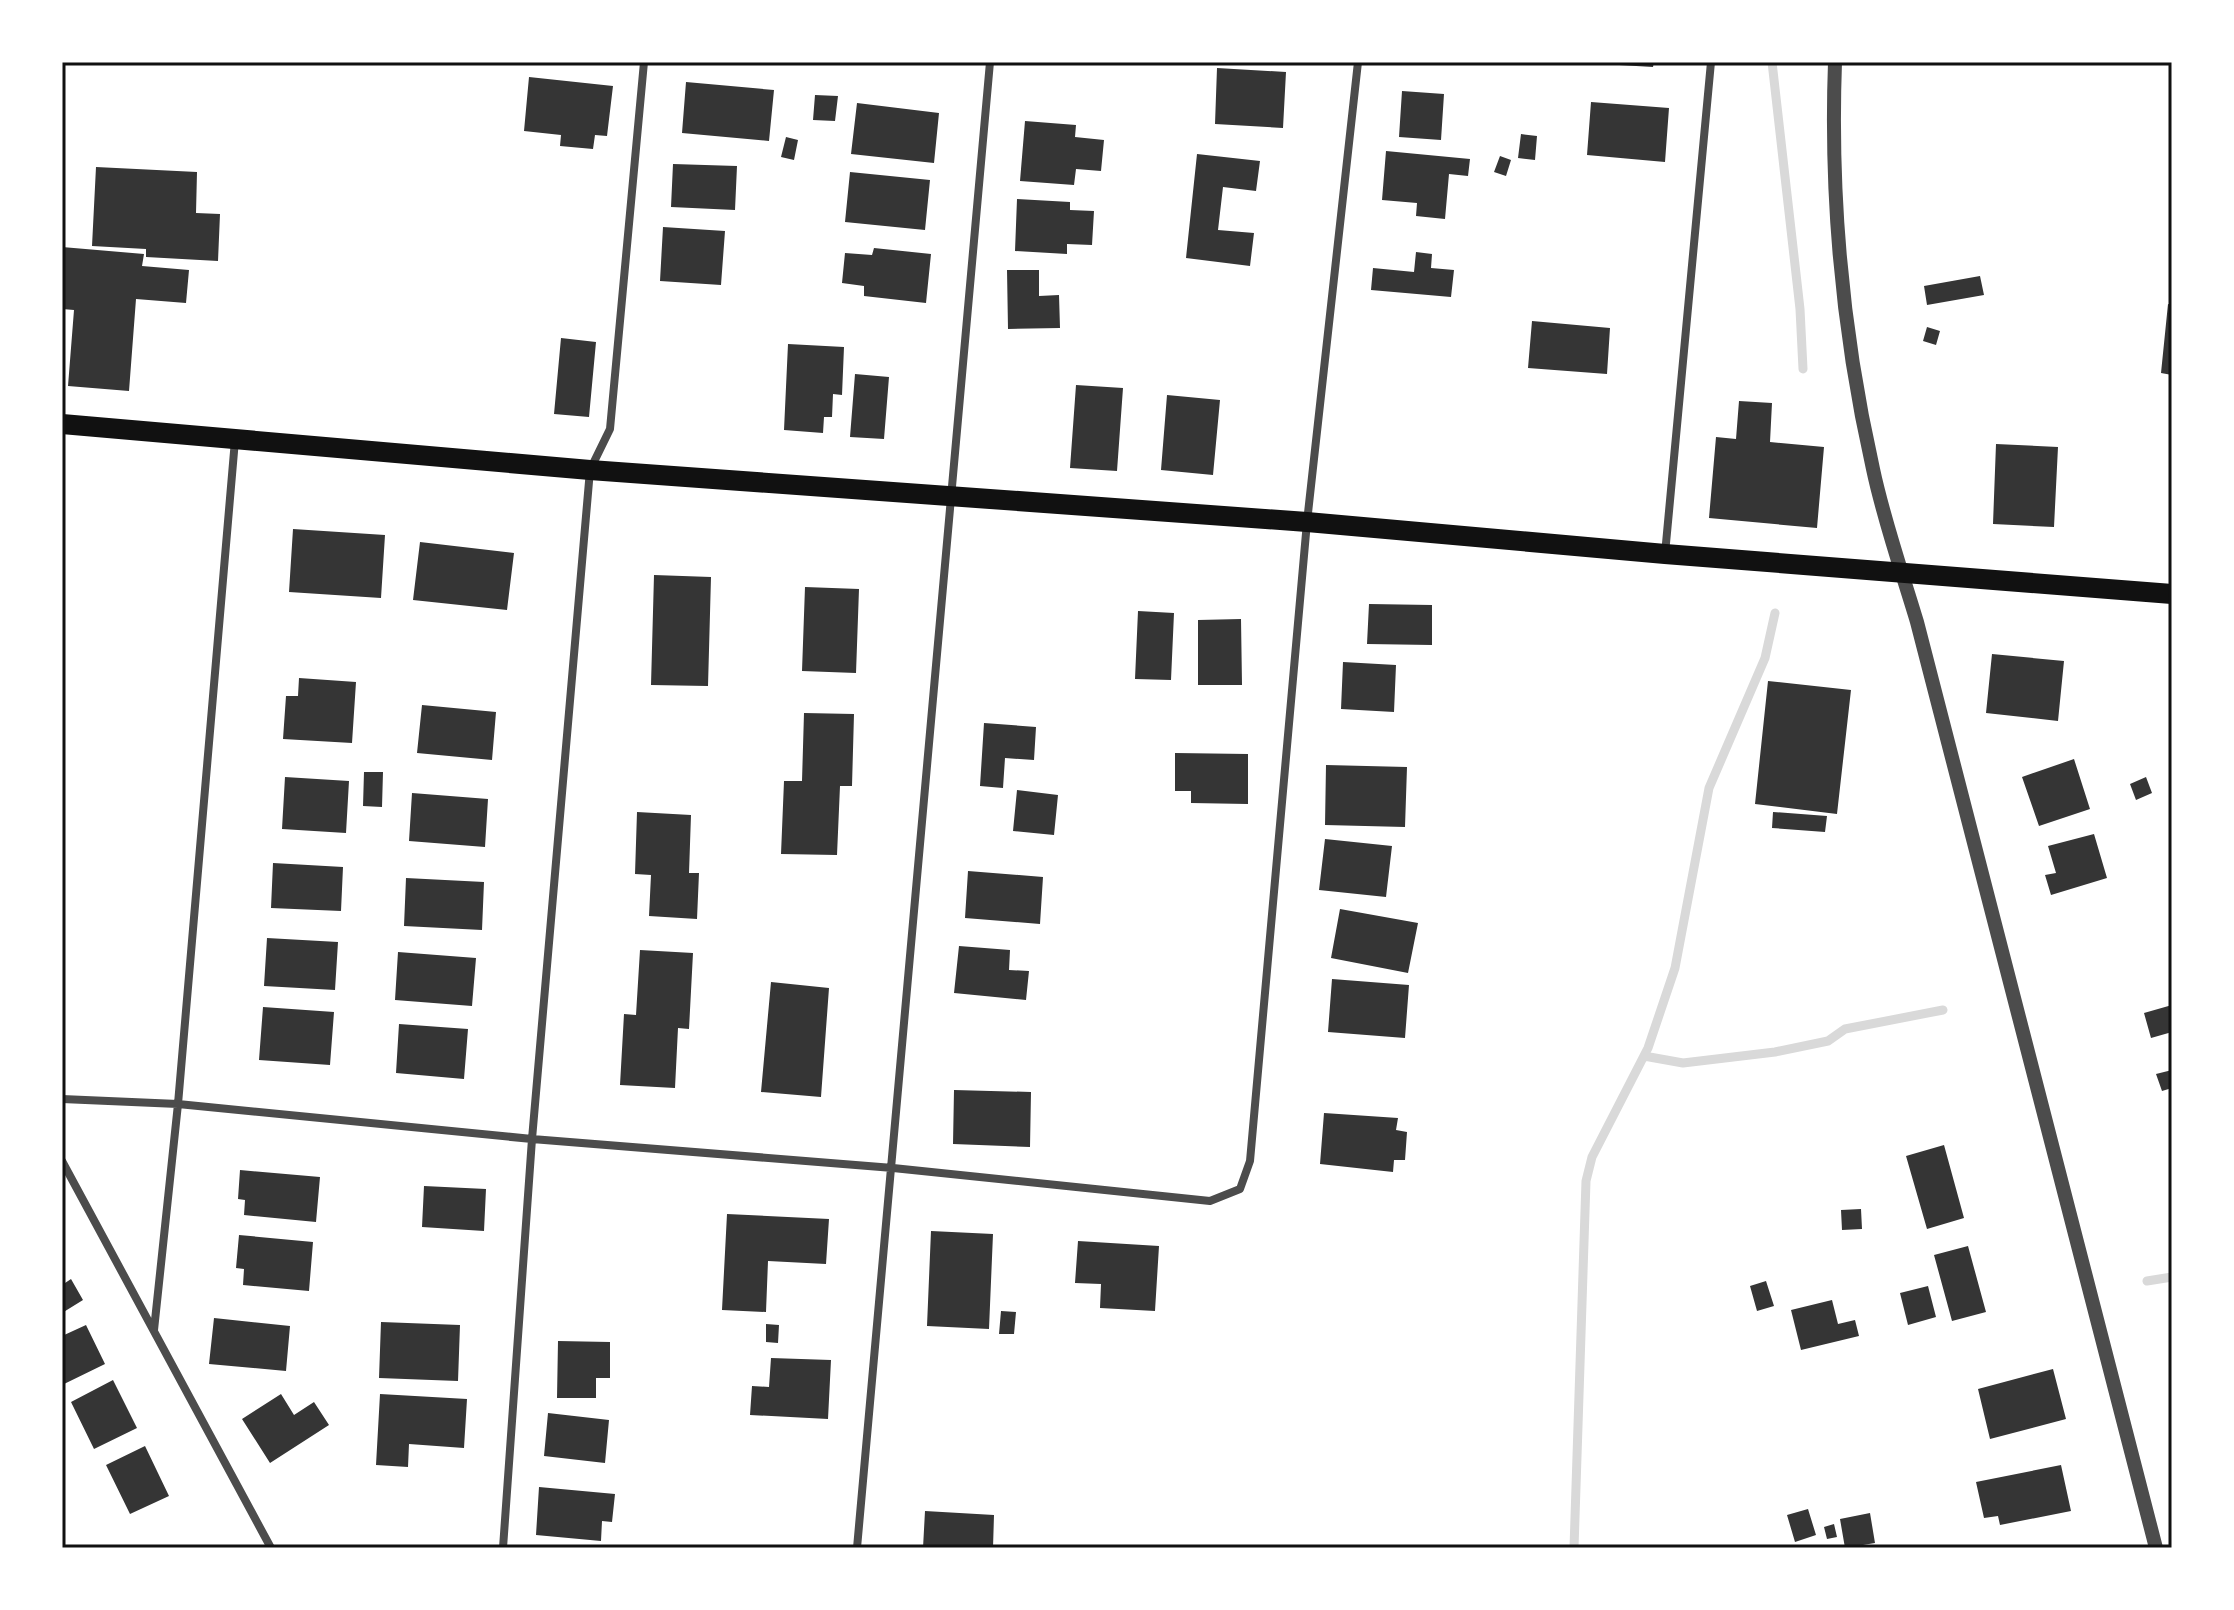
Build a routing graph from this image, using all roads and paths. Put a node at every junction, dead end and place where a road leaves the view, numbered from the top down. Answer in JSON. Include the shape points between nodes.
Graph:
{"nodes":[{"id":1,"x":644,"y":62,"type":"edge"},
{"id":2,"x":990,"y":62,"type":"edge"},
{"id":3,"x":1358,"y":62,"type":"edge"},
{"id":4,"x":1711,"y":62,"type":"edge"},
{"id":5,"x":1835,"y":62,"type":"edge"},
{"id":6,"x":62,"y":424,"type":"edge"},
{"id":7,"x":236,"y":439,"type":"junction"},
{"id":8,"x":590,"y":470,"type":"junction"},
{"id":9,"x":949,"y":495,"type":"junction"},
{"id":10,"x":1307,"y":522,"type":"junction"},
{"id":11,"x":1665,"y":554,"type":"junction"},
{"id":12,"x":1901,"y":571,"type":"junction"},
{"id":13,"x":2172,"y":594,"type":"edge"},
{"id":14,"x":62,"y":1099,"type":"edge"},
{"id":15,"x":178,"y":1104,"type":"junction"},
{"id":16,"x":532,"y":1139,"type":"junction"},
{"id":17,"x":62,"y":1161,"type":"edge"},
{"id":18,"x":893,"y":1168,"type":"junction"},
{"id":19,"x":154,"y":1330,"type":"junction"},
{"id":20,"x":271,"y":1548,"type":"edge"},
{"id":21,"x":503,"y":1548,"type":"edge"},
{"id":22,"x":857,"y":1548,"type":"edge"},
{"id":23,"x":2156,"y":1548,"type":"edge"}],
"edges":[{"from":1,"to":8,"type":"street","via":[[610,429]]},
{"from":2,"to":9,"type":"street"},
{"from":3,"to":10,"type":"street"},
{"from":4,"to":11,"type":"street"},
{"from":5,"to":12,"type":"street","via":[[1832,133],[1839,256],[1873,470]]},
{"from":6,"to":7,"type":"main road"},
{"from":7,"to":8,"type":"main road"},
{"from":7,"to":15,"type":"street"},
{"from":8,"to":9,"type":"main road"},
{"from":8,"to":16,"type":"street"},
{"from":9,"to":10,"type":"main road"},
{"from":9,"to":18,"type":"street"},
{"from":10,"to":11,"type":"main road"},
{"from":10,"to":18,"type":"street","via":[[1250,1161],[1240,1189],[1210,1201]]},
{"from":11,"to":12,"type":"main road"},
{"from":12,"to":13,"type":"main road"},
{"from":12,"to":23,"type":"street"},
{"from":14,"to":15,"type":"street"},
{"from":15,"to":16,"type":"street"},
{"from":15,"to":19,"type":"street"},
{"from":16,"to":18,"type":"street"},
{"from":16,"to":21,"type":"street"},
{"from":17,"to":19,"type":"street"},
{"from":18,"to":22,"type":"street"},
{"from":19,"to":20,"type":"street"}]}
